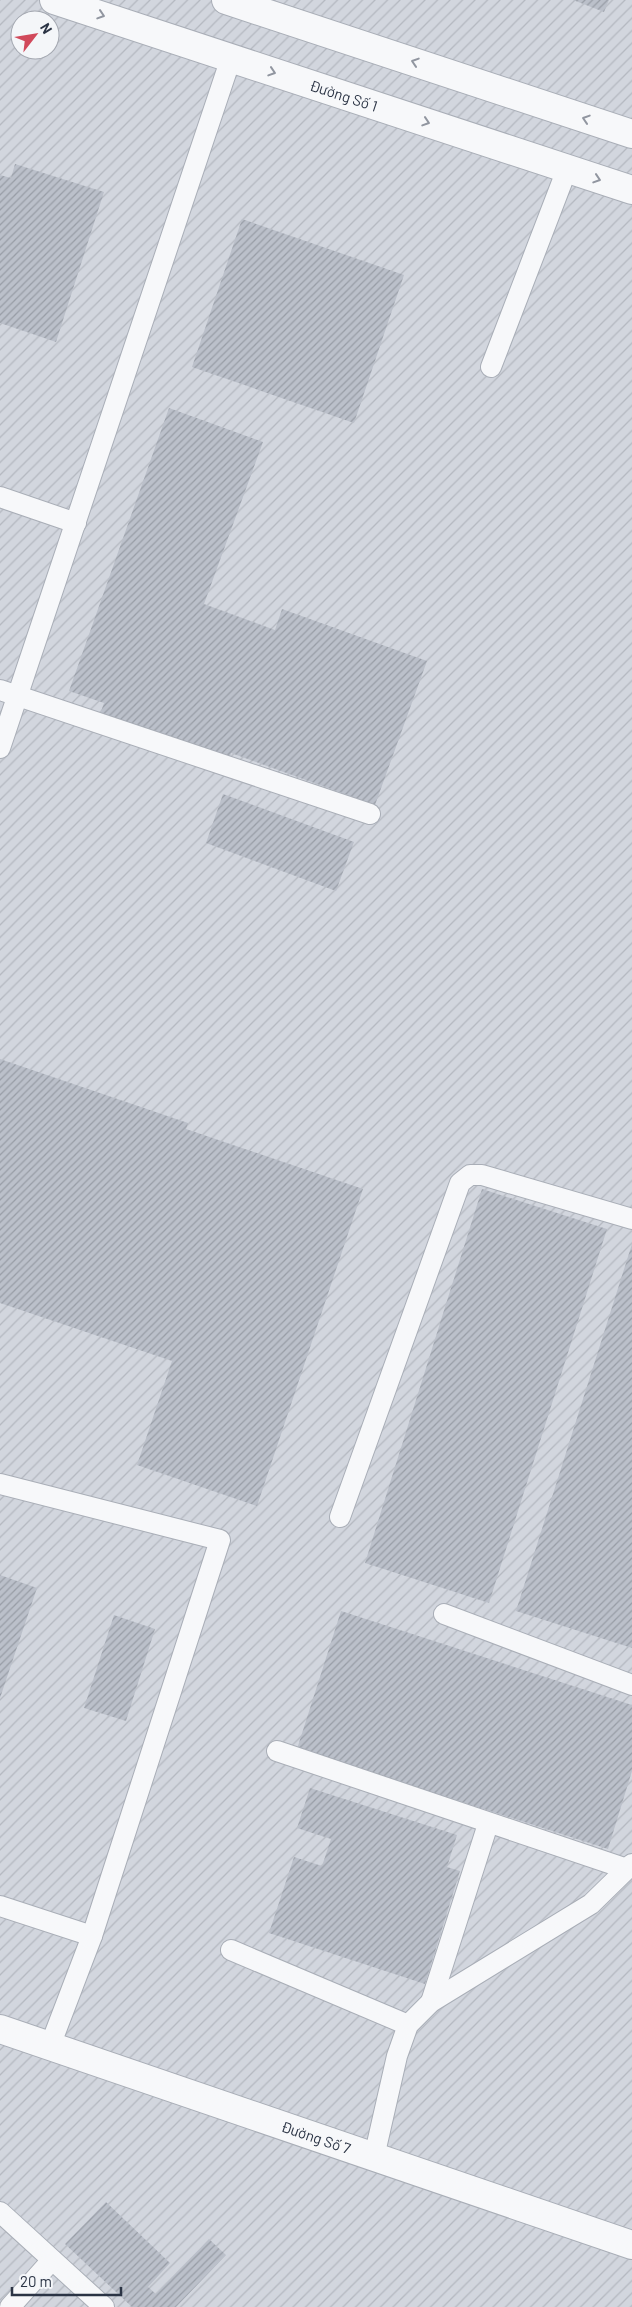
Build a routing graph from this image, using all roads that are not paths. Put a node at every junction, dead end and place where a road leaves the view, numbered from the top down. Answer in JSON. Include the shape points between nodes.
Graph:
{"nodes":[{"id":1,"x":54,"y":0,"type":"edge"},
{"id":2,"x":226,"y":0,"type":"edge"},
{"id":3,"x":280,"y":9,"type":"edge"},
{"id":4,"x":231,"y":58,"type":"junction"},
{"id":5,"x":632,"y":134,"type":"edge"},
{"id":6,"x":567,"y":169,"type":"junction"},
{"id":7,"x":632,"y":190,"type":"edge"},
{"id":8,"x":491,"y":367,"type":"dead end"},
{"id":9,"x":0,"y":497,"type":"edge"},
{"id":10,"x":76,"y":523,"type":"junction"},
{"id":11,"x":9,"y":693,"type":"edge"},
{"id":12,"x":0,"y":748,"type":"edge"},
{"id":13,"x":370,"y":814,"type":"dead end"},
{"id":14,"x":632,"y":1219,"type":"edge"},
{"id":15,"x":0,"y":1484,"type":"edge"},
{"id":16,"x":340,"y":1517,"type":"dead end"},
{"id":17,"x":444,"y":1614,"type":"dead end"},
{"id":18,"x":632,"y":1685,"type":"edge"},
{"id":19,"x":277,"y":1751,"type":"dead end"},
{"id":20,"x":488,"y":1824,"type":"junction"},
{"id":21,"x":629,"y":1867,"type":"edge"},
{"id":22,"x":0,"y":1906,"type":"edge"},
{"id":23,"x":92,"y":1936,"type":"junction"},
{"id":24,"x":231,"y":1950,"type":"dead end"},
{"id":25,"x":431,"y":2002,"type":"junction"},
{"id":26,"x":408,"y":2025,"type":"junction"},
{"id":27,"x":0,"y":2029,"type":"edge"},
{"id":28,"x":50,"y":2046,"type":"junction"},
{"id":29,"x":374,"y":2156,"type":"junction"},
{"id":30,"x":0,"y":2212,"type":"edge"},
{"id":31,"x":632,"y":2245,"type":"edge"},
{"id":32,"x":52,"y":2260,"type":"junction"},
{"id":33,"x":10,"y":2307,"type":"edge"},
{"id":34,"x":104,"y":2307,"type":"edge"}],
"edges":[{"from":1,"to":4,"type":"street","name":"Đường Số 1","one_way":true},
{"from":2,"to":3,"type":"street"},
{"from":5,"to":3,"type":"street","one_way":true},
{"from":4,"to":6,"type":"street","name":"Đường Số 1","one_way":true},
{"from":4,"to":10,"type":"lane"},
{"from":6,"to":7,"type":"street","name":"Đường Số 1","one_way":true},
{"from":6,"to":8,"type":"lane"},
{"from":9,"to":10,"type":"lane"},
{"from":10,"to":11,"type":"lane"},
{"from":11,"to":12,"type":"lane"},
{"from":11,"to":13,"type":"lane"},
{"from":14,"to":16,"type":"lane","via":[[482,1175],[470,1175],[460,1183]]},
{"from":15,"to":23,"type":"lane","via":[[220,1540]]},
{"from":17,"to":18,"type":"lane"},
{"from":19,"to":20,"type":"lane"},
{"from":20,"to":21,"type":"lane"},
{"from":20,"to":25,"type":"lane"},
{"from":21,"to":25,"type":"lane","via":[[591,1904]]},
{"from":22,"to":23,"type":"lane"},
{"from":23,"to":28,"type":"lane"},
{"from":24,"to":26,"type":"lane"},
{"from":25,"to":26,"type":"lane"},
{"from":26,"to":29,"type":"lane","via":[[397,2056]]},
{"from":27,"to":28,"type":"street","name":"Đường Số 7"},
{"from":28,"to":29,"type":"street","name":"Đường Số 7"},
{"from":29,"to":31,"type":"street","name":"Đường Số 7"},
{"from":30,"to":32,"type":"lane"},
{"from":32,"to":33,"type":"lane"},
{"from":32,"to":34,"type":"lane"}]}
